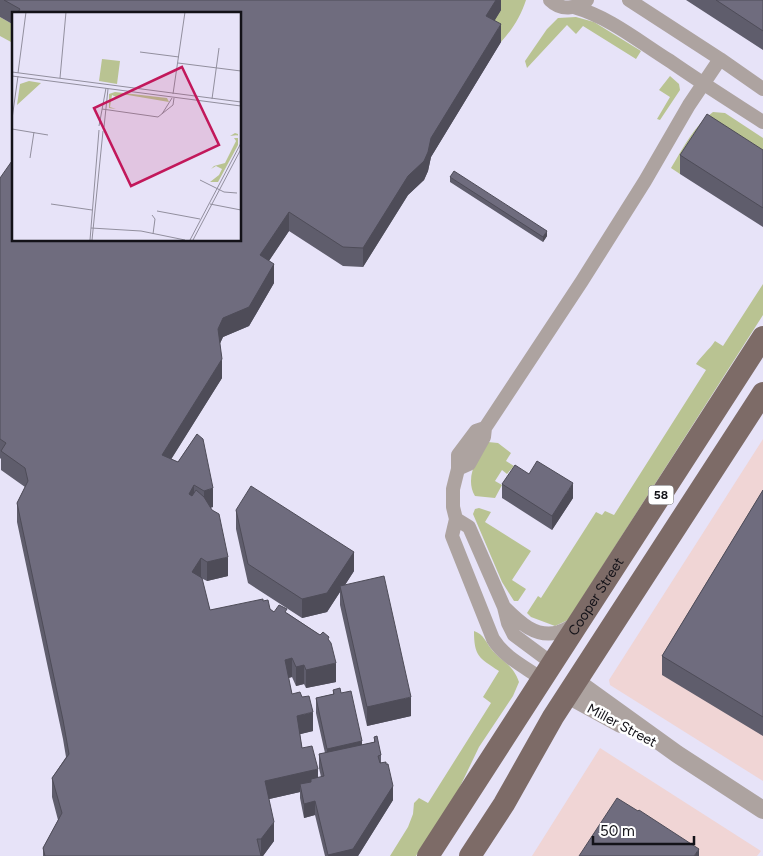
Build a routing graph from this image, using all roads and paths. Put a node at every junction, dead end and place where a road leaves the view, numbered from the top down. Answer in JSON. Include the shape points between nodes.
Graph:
{"nodes":[{"id":1,"x":550,"y":0,"type":"edge"},
{"id":2,"x":587,"y":0,"type":"edge"},
{"id":3,"x":629,"y":0,"type":"edge"},
{"id":4,"x":574,"y":7,"type":"junction"},
{"id":5,"x":720,"y":59,"type":"junction"},
{"id":6,"x":703,"y":83,"type":"junction"},
{"id":7,"x":763,"y":89,"type":"edge"},
{"id":8,"x":763,"y":122,"type":"edge"},
{"id":9,"x":762,"y":337,"type":"edge"},
{"id":10,"x":763,"y":393,"type":"edge"},
{"id":11,"x":456,"y":519,"type":"junction"},
{"id":12,"x":504,"y":607,"type":"junction"},
{"id":13,"x":580,"y":621,"type":"junction"},
{"id":14,"x":547,"y":671,"type":"junction"},
{"id":15,"x":573,"y":688,"type":"junction"},
{"id":16,"x":763,"y":810,"type":"edge"},
{"id":17,"x":428,"y":856,"type":"edge"},
{"id":18,"x":470,"y":856,"type":"edge"}],
"edges":[{"from":1,"to":4,"type":"street","via":[[560,6]]},
{"from":2,"to":4,"type":"street"},
{"from":3,"to":5,"type":"street"},
{"from":4,"to":6,"type":"street","via":[[622,28]]},
{"from":5,"to":6,"type":"street"},
{"from":5,"to":7,"type":"street"},
{"from":6,"to":8,"type":"street"},
{"from":6,"to":11,"type":"street","via":[[582,281],[485,428],[484,437],[468,464],[458,469],[452,507]]},
{"from":9,"to":13,"type":"main road","name":"Cooper Street","number":"58"},
{"from":10,"to":15,"type":"main road","number":"58"},
{"from":11,"to":12,"type":"street","via":[[469,527]]},
{"from":11,"to":14,"type":"street","via":[[452,536],[498,648],[508,656]]},
{"from":12,"to":13,"type":"street","via":[[520,624],[546,634],[559,632]]},
{"from":12,"to":14,"type":"street","via":[[514,635]]},
{"from":13,"to":14,"type":"main road","name":"Cooper Street","number":"58"},
{"from":14,"to":15,"type":"main road"},
{"from":14,"to":17,"type":"main road","name":"Cooper Street","number":"58"},
{"from":15,"to":16,"type":"street","name":"Miller Street"},
{"from":15,"to":18,"type":"main road","number":"58"}]}
